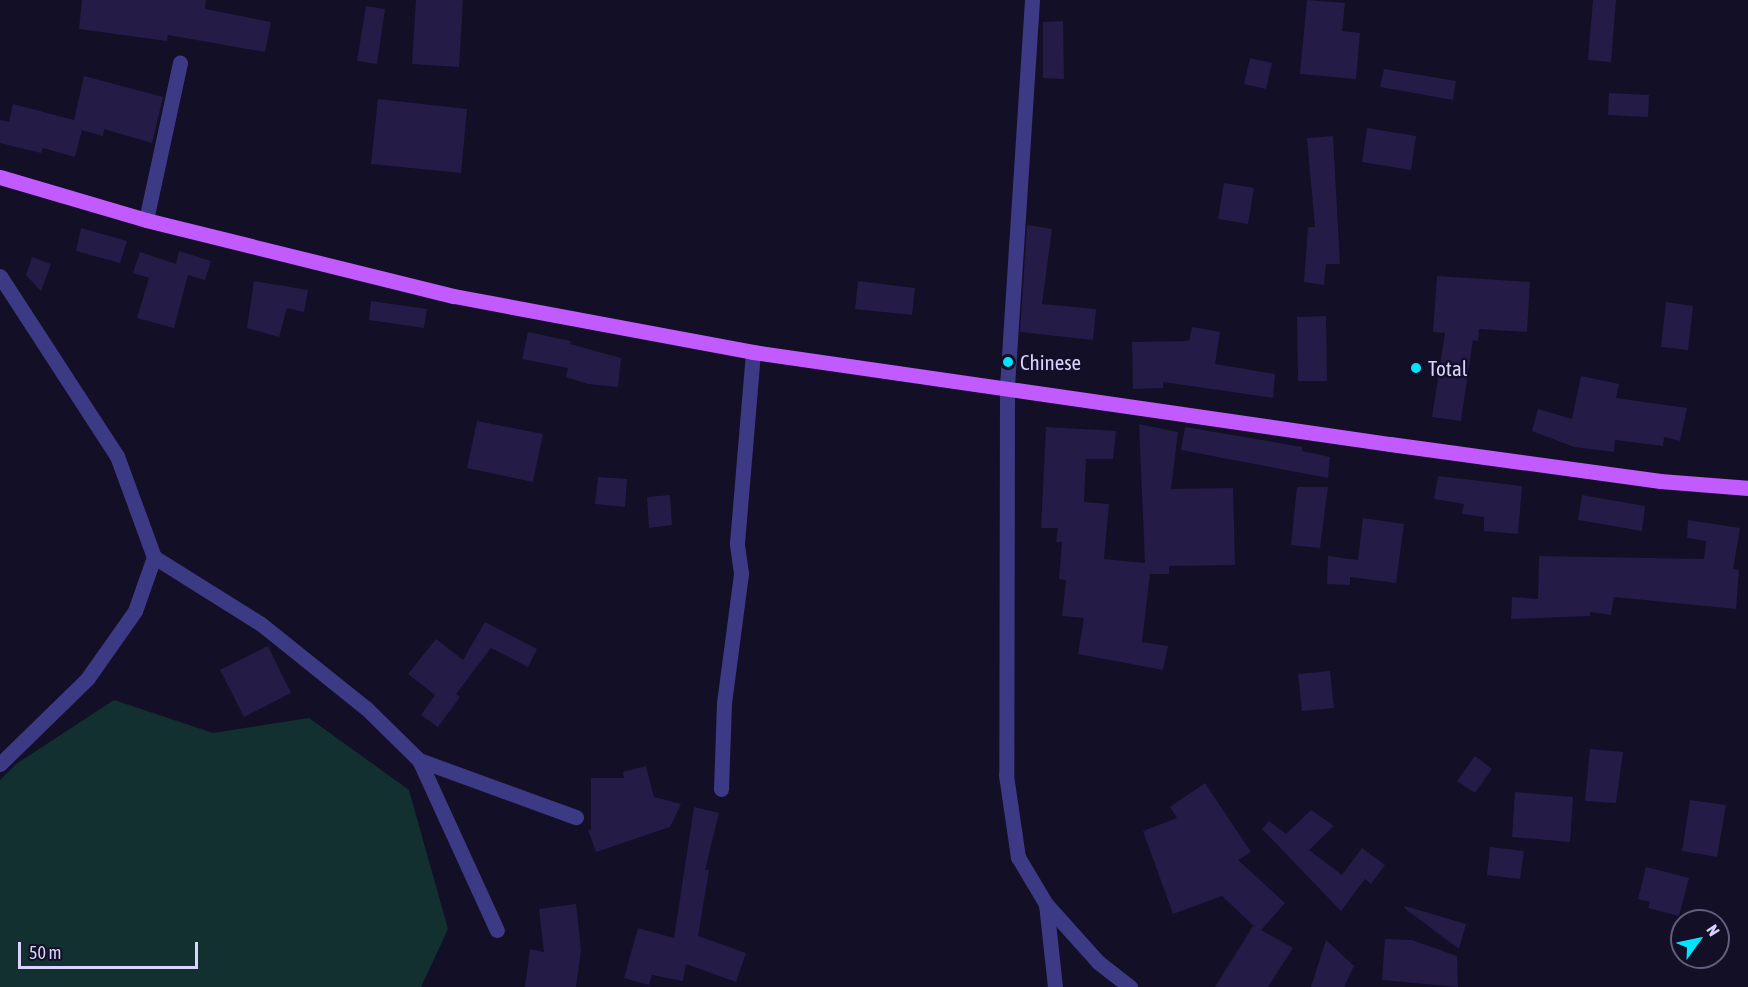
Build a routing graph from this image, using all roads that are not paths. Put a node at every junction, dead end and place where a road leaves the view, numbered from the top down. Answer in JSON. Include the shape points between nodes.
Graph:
{"nodes":[{"id":1,"x":1032,"y":0,"type":"edge"},
{"id":2,"x":180,"y":63,"type":"dead end"},
{"id":3,"x":0,"y":177,"type":"edge"},
{"id":4,"x":146,"y":220,"type":"junction"},
{"id":5,"x":0,"y":276,"type":"edge"},
{"id":6,"x":753,"y":352,"type":"junction"},
{"id":7,"x":1007,"y":388,"type":"junction"},
{"id":8,"x":1748,"y":489,"type":"edge"},
{"id":9,"x":154,"y":557,"type":"junction"},
{"id":10,"x":419,"y":760,"type":"junction"},
{"id":11,"x":0,"y":764,"type":"edge"},
{"id":12,"x":721,"y":789,"type":"dead end"},
{"id":13,"x":576,"y":817,"type":"dead end"},
{"id":14,"x":1046,"y":904,"type":"junction"},
{"id":15,"x":496,"y":930,"type":"dead end"},
{"id":16,"x":1055,"y":987,"type":"edge"},
{"id":17,"x":1130,"y":987,"type":"edge"}],
"edges":[{"from":1,"to":7,"type":"street"},
{"from":2,"to":4,"type":"street"},
{"from":3,"to":4,"type":"main road"},
{"from":4,"to":6,"type":"main road","via":[[454,296]]},
{"from":5,"to":9,"type":"street","via":[[117,456]]},
{"from":6,"to":7,"type":"main road"},
{"from":6,"to":12,"type":"street","via":[[737,543],[741,573],[724,703]]},
{"from":7,"to":8,"type":"main road","via":[[1660,481]]},
{"from":7,"to":14,"type":"street","via":[[1006,776],[1018,857]]},
{"from":9,"to":10,"type":"street","via":[[261,624],[366,708]]},
{"from":9,"to":11,"type":"street","via":[[135,611],[87,679]]},
{"from":10,"to":13,"type":"street"},
{"from":10,"to":15,"type":"street"},
{"from":14,"to":16,"type":"street"},
{"from":14,"to":17,"type":"street","via":[[1098,962]]}]}
